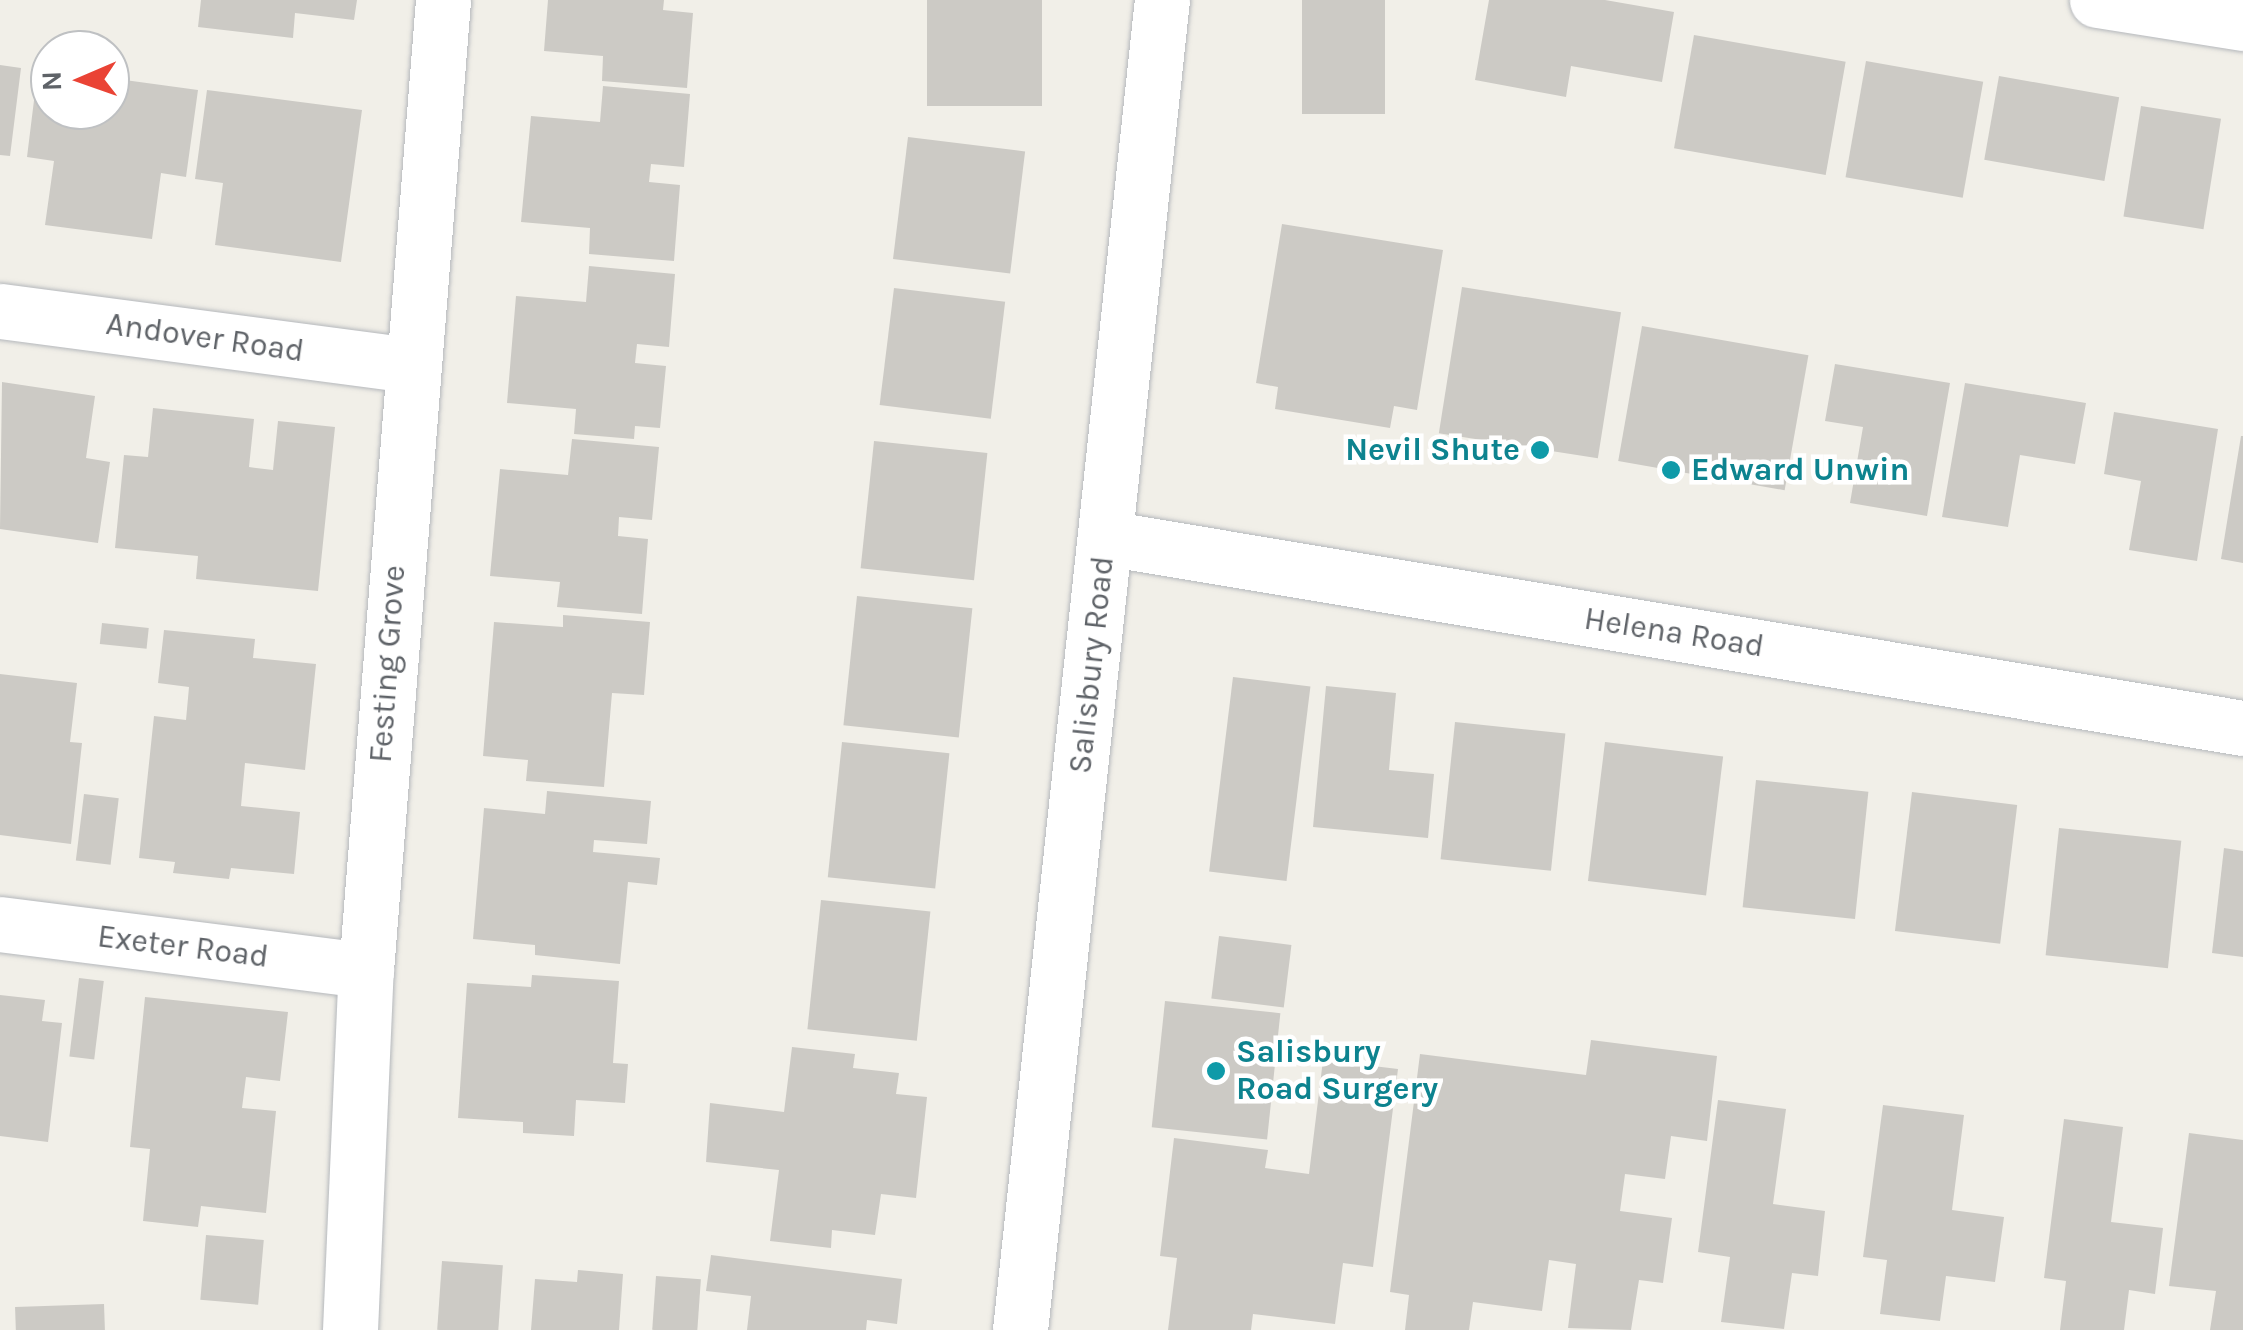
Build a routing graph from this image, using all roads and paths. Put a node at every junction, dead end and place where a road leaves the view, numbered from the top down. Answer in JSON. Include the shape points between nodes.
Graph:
{"nodes":[{"id":1,"x":443,"y":0,"type":"edge"},
{"id":2,"x":1162,"y":0,"type":"edge"},
{"id":3,"x":2098,"y":0,"type":"edge"},
{"id":4,"x":2243,"y":23,"type":"edge"},
{"id":5,"x":0,"y":311,"type":"edge"},
{"id":6,"x":409,"y":366,"type":"junction"},
{"id":7,"x":1106,"y":538,"type":"junction"},
{"id":8,"x":2243,"y":728,"type":"edge"},
{"id":9,"x":0,"y":924,"type":"edge"},
{"id":10,"x":366,"y":970,"type":"junction"},
{"id":11,"x":350,"y":1330,"type":"edge"},
{"id":12,"x":1020,"y":1330,"type":"edge"}],
"edges":[{"from":1,"to":6,"type":"street","name":"Festing Grove"},
{"from":2,"to":7,"type":"street","name":"Salisbury Road"},
{"from":3,"to":4,"type":"street"},
{"from":5,"to":6,"type":"street","name":"Andover Road"},
{"from":6,"to":10,"type":"street","name":"Festing Grove"},
{"from":7,"to":8,"type":"street","name":"Helena Road"},
{"from":7,"to":12,"type":"street","name":"Salisbury Road"},
{"from":9,"to":10,"type":"street","name":"Exeter Road"},
{"from":10,"to":11,"type":"street","name":"Festing Grove"}]}
